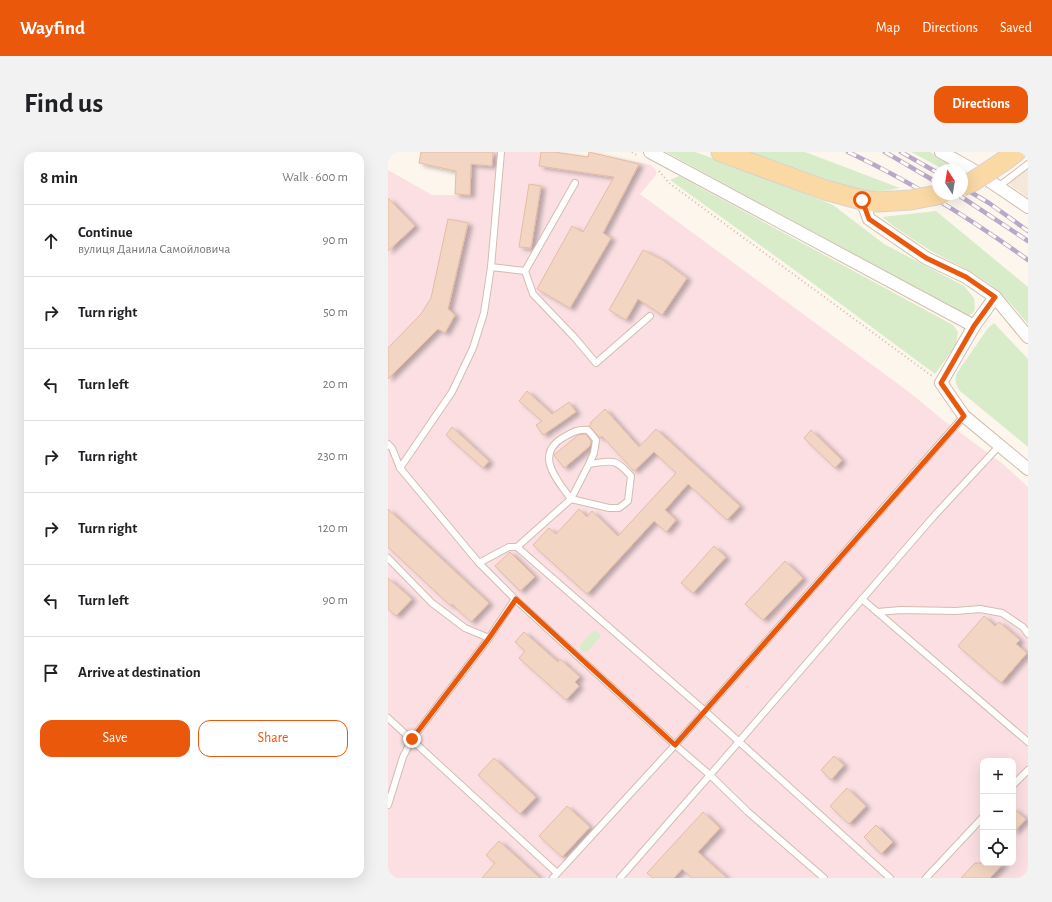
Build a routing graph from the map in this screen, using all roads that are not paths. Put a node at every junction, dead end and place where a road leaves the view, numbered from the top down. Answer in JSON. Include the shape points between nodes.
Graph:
{"nodes":[{"id":1,"x":501,"y":152,"type":"edge"},
{"id":2,"x":650,"y":152,"type":"edge"},
{"id":3,"x":721,"y":152,"type":"edge"},
{"id":4,"x":941,"y":152,"type":"edge"},
{"id":5,"x":1010,"y":157,"type":"edge"},
{"id":6,"x":1028,"y":164,"type":"edge"},
{"id":7,"x":575,"y":184,"type":"dead end"},
{"id":8,"x":968,"y":184,"type":"edge"},
{"id":9,"x":998,"y":188,"type":"junction"},
{"id":10,"x":932,"y":196,"type":"edge"},
{"id":11,"x":869,"y":201,"type":"junction"},
{"id":12,"x":1028,"y":207,"type":"edge"},
{"id":13,"x":491,"y":268,"type":"junction"},
{"id":14,"x":525,"y":271,"type":"junction"},
{"id":15,"x":995,"y":297,"type":"junction"},
{"id":16,"x":650,"y":316,"type":"dead end"},
{"id":17,"x":974,"y":326,"type":"junction"},
{"id":18,"x":1028,"y":337,"type":"edge"},
{"id":19,"x":964,"y":416,"type":"junction"},
{"id":20,"x":1000,"y":444,"type":"junction"},
{"id":21,"x":389,"y":448,"type":"edge"},
{"id":22,"x":590,"y":464,"type":"junction"},
{"id":23,"x":400,"y":468,"type":"junction"},
{"id":24,"x":1028,"y":469,"type":"edge"},
{"id":25,"x":571,"y":499,"type":"junction"},
{"id":26,"x":517,"y":547,"type":"junction"},
{"id":27,"x":388,"y":558,"type":"edge"},
{"id":28,"x":479,"y":563,"type":"junction"},
{"id":29,"x":516,"y":599,"type":"junction"},
{"id":30,"x":862,"y":599,"type":"junction"},
{"id":31,"x":877,"y":612,"type":"junction"},
{"id":32,"x":1028,"y":634,"type":"edge"},
{"id":33,"x":489,"y":638,"type":"junction"},
{"id":34,"x":704,"y":711,"type":"junction"},
{"id":35,"x":388,"y":718,"type":"edge"},
{"id":36,"x":412,"y":739,"type":"junction"},
{"id":37,"x":739,"y":742,"type":"junction"},
{"id":38,"x":1028,"y":742,"type":"edge"},
{"id":39,"x":675,"y":745,"type":"junction"},
{"id":40,"x":1028,"y":770,"type":"edge"},
{"id":41,"x":710,"y":775,"type":"junction"},
{"id":42,"x":1016,"y":782,"type":"edge"},
{"id":43,"x":388,"y":805,"type":"edge"},
{"id":44,"x":980,"y":820,"type":"edge"},
{"id":45,"x":555,"y":876,"type":"edge"},
{"id":46,"x":620,"y":878,"type":"edge"},
{"id":47,"x":824,"y":878,"type":"edge"},
{"id":48,"x":890,"y":878,"type":"edge"},
{"id":49,"x":926,"y":878,"type":"edge"}],
"edges":[{"from":1,"to":13,"type":"lane"},
{"from":2,"to":17,"type":"street"},
{"from":3,"to":11,"type":"main road","via":[[825,190]]},
{"from":4,"to":9,"type":"street"},
{"from":5,"to":8,"type":"main road","bridge":true},
{"from":6,"to":9,"type":"lane"},
{"from":7,"to":14,"type":"lane"},
{"from":9,"to":12,"type":"street"},
{"from":10,"to":11,"type":"main road","bridge":true,"via":[[911,200]]},
{"from":11,"to":15,"type":"street","via":[[869,219],[926,258],[966,277]]},
{"from":13,"to":14,"type":"lane"},
{"from":13,"to":23,"type":"lane","via":[[484,313],[473,348],[452,392]]},
{"from":14,"to":16,"type":"lane","via":[[533,294],[596,362]]},
{"from":15,"to":17,"type":"street"},
{"from":15,"to":18,"type":"street"},
{"from":17,"to":19,"type":"street","via":[[941,383]]},
{"from":19,"to":20,"type":"street"},
{"from":19,"to":34,"type":"lane"},
{"from":20,"to":24,"type":"street"},
{"from":20,"to":30,"type":"lane"},
{"from":21,"to":23,"type":"lane"},
{"from":22,"to":25,"type":"lane"},
{"from":22,"to":25,"type":"lane","via":[[613,461],[622,466],[631,476],[628,501],[619,508],[609,508]]},
{"from":22,"to":25,"type":"lane","via":[[596,440],[588,430],[579,429],[570,433],[557,441],[551,449],[548,463]]},
{"from":23,"to":28,"type":"lane"},
{"from":25,"to":26,"type":"lane"},
{"from":26,"to":28,"type":"lane","via":[[508,547]]},
{"from":26,"to":34,"type":"lane"},
{"from":27,"to":33,"type":"lane","via":[[432,603],[465,628]]},
{"from":28,"to":29,"type":"lane"},
{"from":29,"to":33,"type":"lane"},
{"from":29,"to":39,"type":"lane"},
{"from":30,"to":31,"type":"lane"},
{"from":30,"to":37,"type":"lane"},
{"from":31,"to":32,"type":"lane","via":[[980,609],[1002,613],[1023,627]]},
{"from":31,"to":38,"type":"lane"},
{"from":33,"to":36,"type":"lane"},
{"from":34,"to":37,"type":"lane"},
{"from":34,"to":39,"type":"lane"},
{"from":35,"to":36,"type":"lane"},
{"from":36,"to":43,"type":"lane","via":[[403,757]]},
{"from":36,"to":45,"type":"lane"},
{"from":37,"to":41,"type":"lane"},
{"from":37,"to":48,"type":"lane"},
{"from":39,"to":41,"type":"lane"},
{"from":39,"to":45,"type":"lane"},
{"from":40,"to":42,"type":"lane"},
{"from":41,"to":46,"type":"lane"},
{"from":41,"to":47,"type":"lane"},
{"from":44,"to":49,"type":"lane"}]}
